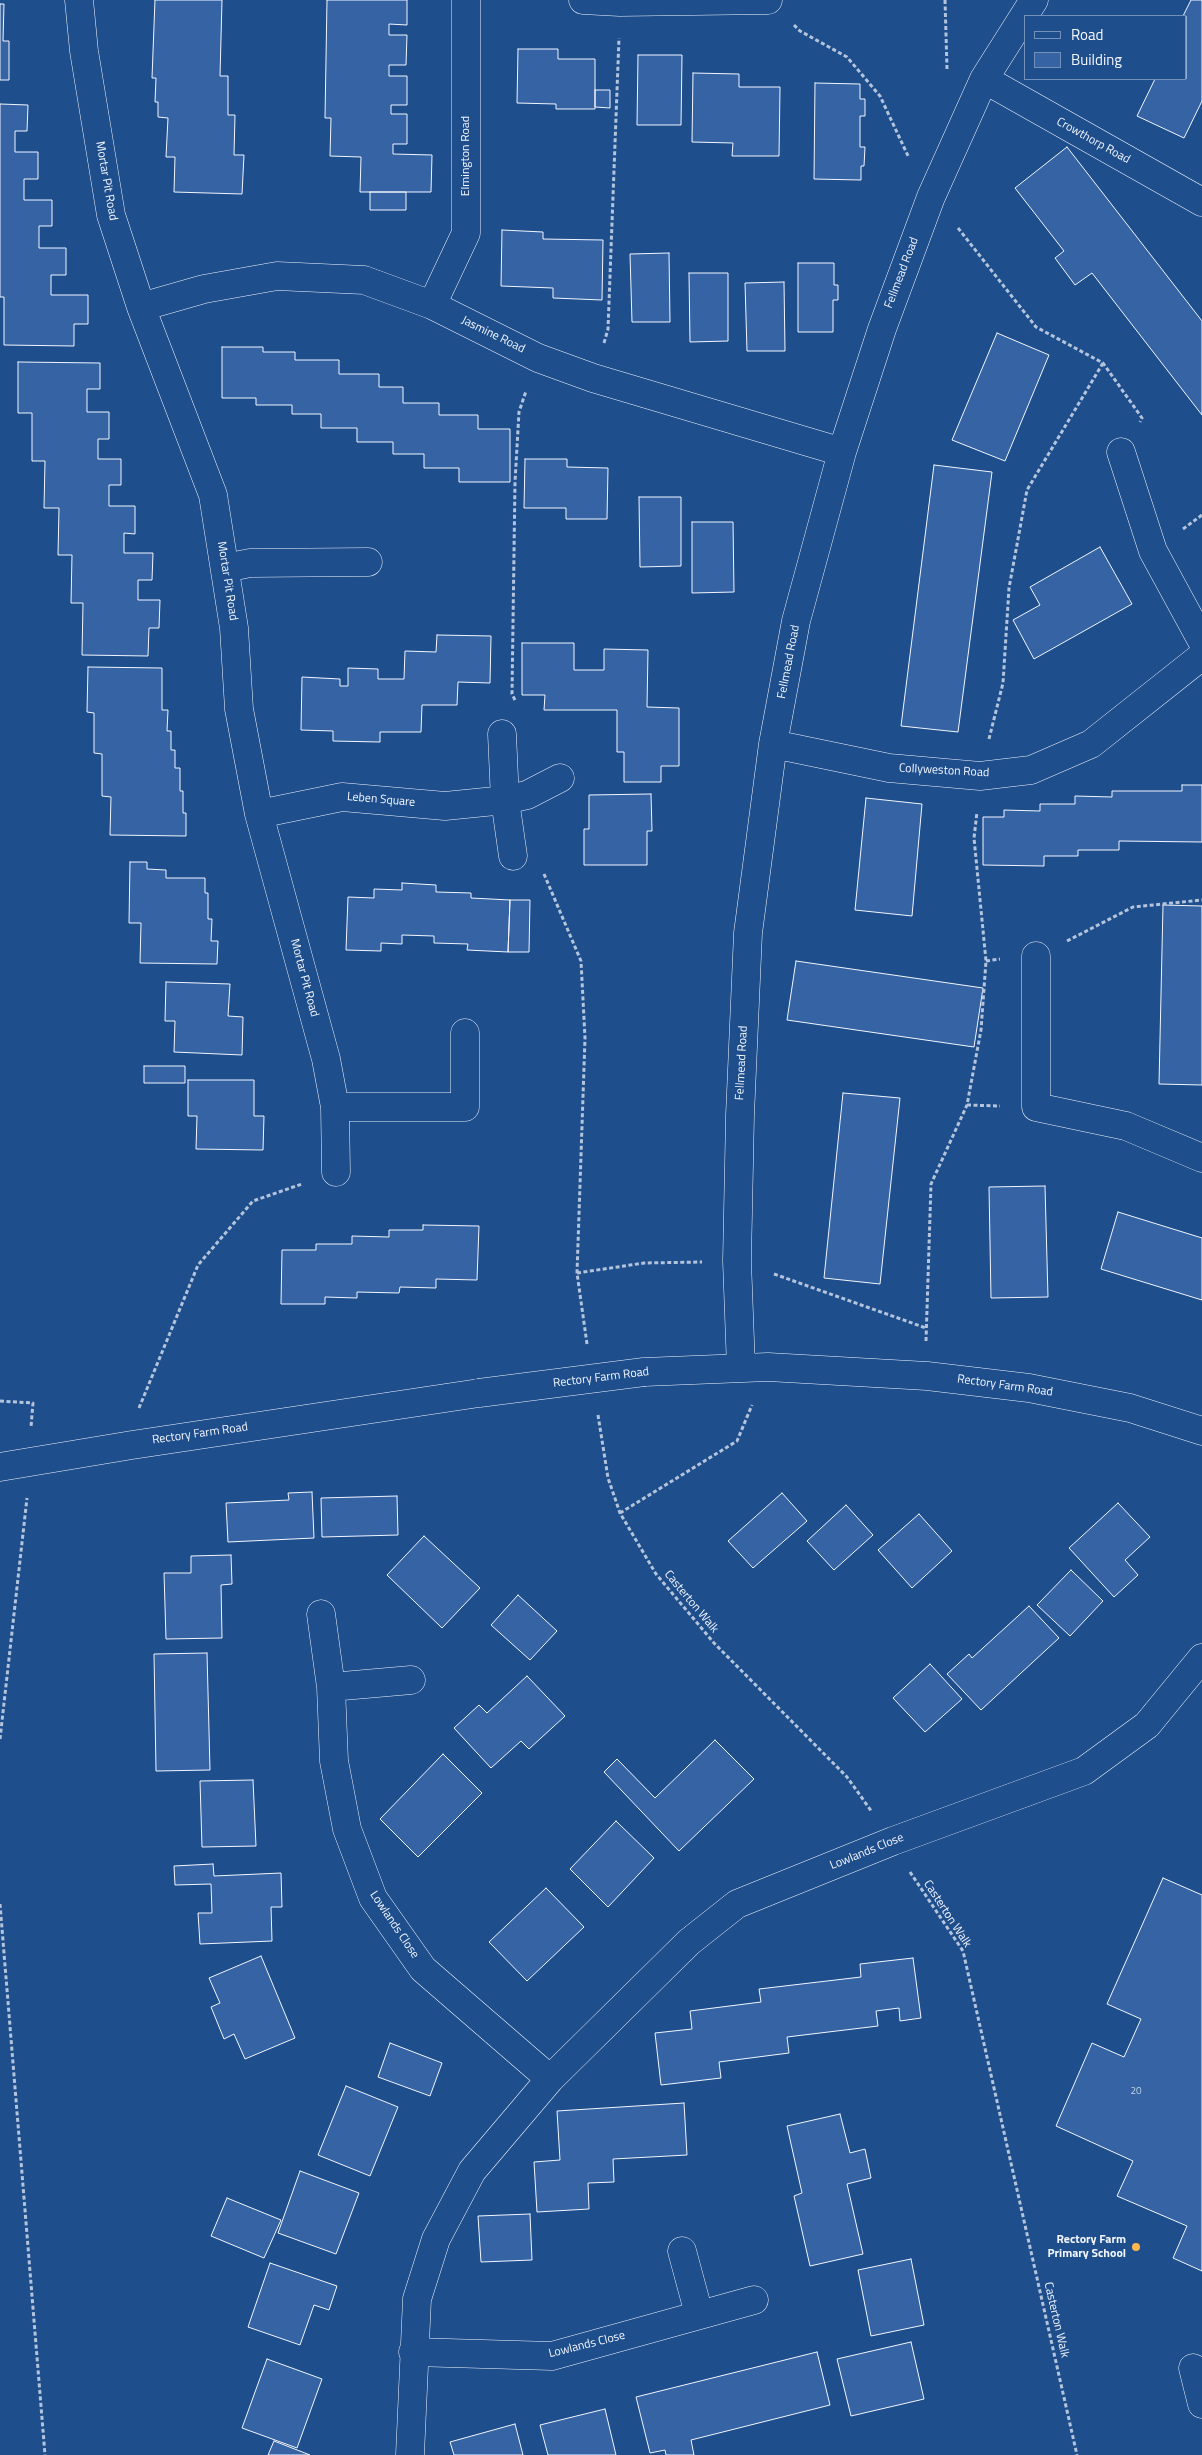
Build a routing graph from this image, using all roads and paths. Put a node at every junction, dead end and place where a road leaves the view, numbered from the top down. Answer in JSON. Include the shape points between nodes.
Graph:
{"nodes":[{"id":1,"x":79,"y":0,"type":"edge"},
{"id":2,"x":466,"y":0,"type":"edge"},
{"id":3,"x":583,"y":0,"type":"edge"},
{"id":4,"x":768,"y":0,"type":"edge"},
{"id":5,"x":945,"y":0,"type":"edge"},
{"id":6,"x":1034,"y":0,"type":"edge"},
{"id":7,"x":702,"y":1,"type":"edge"},
{"id":8,"x":620,"y":2,"type":"junction"},
{"id":9,"x":1025,"y":15,"type":"edge"},
{"id":10,"x":1024,"y":16,"type":"edge"},
{"id":11,"x":943,"y":78,"type":"dead end"},
{"id":12,"x":984,"y":79,"type":"junction"},
{"id":13,"x":914,"y":151,"type":"dead end"},
{"id":14,"x":931,"y":197,"type":"junction"},
{"id":15,"x":1202,"y":202,"type":"edge"},
{"id":16,"x":432,"y":305,"type":"junction"},
{"id":17,"x":140,"y":307,"type":"junction"},
{"id":18,"x":1103,"y":363,"type":"junction"},
{"id":19,"x":593,"y":378,"type":"junction"},
{"id":20,"x":842,"y":452,"type":"junction"},
{"id":21,"x":1121,"y":452,"type":"joint"},
{"id":22,"x":368,"y":562,"type":"dead end"},
{"id":23,"x":225,"y":568,"type":"junction"},
{"id":24,"x":1202,"y":641,"type":"edge"},
{"id":25,"x":1202,"y":656,"type":"edge"},
{"id":26,"x":502,"y":734,"type":"dead end"},
{"id":27,"x":773,"y":744,"type":"junction"},
{"id":28,"x":980,"y":776,"type":"junction"},
{"id":29,"x":560,"y":778,"type":"dead end"},
{"id":30,"x":505,"y":800,"type":"junction"},
{"id":31,"x":259,"y":814,"type":"junction"},
{"id":32,"x":513,"y":856,"type":"dead end"},
{"id":33,"x":1202,"y":900,"type":"edge"},
{"id":34,"x":1036,"y":956,"type":"junction"},
{"id":35,"x":986,"y":961,"type":"junction"},
{"id":36,"x":465,"y":1033,"type":"dead end"},
{"id":37,"x":335,"y":1106,"type":"junction"},
{"id":38,"x":1202,"y":1158,"type":"edge"},
{"id":39,"x":336,"y":1172,"type":"joint"},
{"id":40,"x":737,"y":1261,"type":"junction"},
{"id":41,"x":578,"y":1273,"type":"dead end"},
{"id":42,"x":926,"y":1328,"type":"junction"},
{"id":43,"x":768,"y":1367,"type":"junction"},
{"id":44,"x":741,"y":1368,"type":"junction"},
{"id":45,"x":927,"y":1376,"type":"junction"},
{"id":46,"x":0,"y":1401,"type":"edge"},
{"id":47,"x":1202,"y":1432,"type":"edge"},
{"id":48,"x":132,"y":1445,"type":"junction"},
{"id":49,"x":27,"y":1462,"type":"junction"},
{"id":50,"x":0,"y":1467,"type":"edge"},
{"id":51,"x":608,"y":1478,"type":"dead end"},
{"id":52,"x":620,"y":1513,"type":"junction"},
{"id":53,"x":321,"y":1614,"type":"dead end"},
{"id":54,"x":1202,"y":1658,"type":"edge"},
{"id":55,"x":411,"y":1680,"type":"dead end"},
{"id":56,"x":331,"y":1687,"type":"junction"},
{"id":57,"x":0,"y":1739,"type":"edge"},
{"id":58,"x":893,"y":1841,"type":"junction"},
{"id":59,"x":0,"y":1904,"type":"edge"},
{"id":60,"x":550,"y":2079,"type":"junction"},
{"id":61,"x":682,"y":2251,"type":"dead end"},
{"id":62,"x":754,"y":2300,"type":"dead end"},
{"id":63,"x":699,"y":2314,"type":"junction"},
{"id":64,"x":413,"y":2352,"type":"junction"},
{"id":65,"x":1192,"y":2368,"type":"dead end"},
{"id":66,"x":1202,"y":2404,"type":"edge"},
{"id":67,"x":45,"y":2455,"type":"edge"},
{"id":68,"x":410,"y":2455,"type":"edge"},
{"id":69,"x":1077,"y":2455,"type":"edge"}],
"edges":[{"from":1,"to":17,"type":"street","name":"Mortar Pit Road","via":[[84,51],[111,214]]},
{"from":2,"to":16,"type":"street","name":"Elmington Road","via":[[466,232]]},
{"from":3,"to":8,"type":"street"},
{"from":4,"to":7,"type":"street"},
{"from":4,"to":13,"type":"path","via":[[800,31],[847,57],[880,96],[910,160]]},
{"from":5,"to":11,"type":"path","via":[[947,69]]},
{"from":6,"to":9,"type":"street","name":"Fellmead Road"},
{"from":7,"to":8,"type":"street"},
{"from":8,"to":19,"type":"path","via":[[608,329]]},
{"from":10,"to":12,"type":"street","name":"Fellmead Road"},
{"from":12,"to":14,"type":"street","name":"Fellmead Road"},
{"from":12,"to":15,"type":"street","name":"Crowthorp Road"},
{"from":14,"to":18,"type":"path","via":[[1036,327]]},
{"from":14,"to":20,"type":"street","name":"Fellmead Road","via":[[882,329]]},
{"from":16,"to":17,"type":"street","name":"Jasmine Road","via":[[364,280],[277,276],[204,288]]},
{"from":16,"to":19,"type":"street","name":"Jasmine Road","via":[[538,358]]},
{"from":17,"to":23,"type":"street","name":"Mortar Pit Road","via":[[213,495]]},
{"from":18,"to":21,"type":"path","via":[[1142,418]]},
{"from":18,"to":28,"type":"path","via":[[1027,490],[1009,588],[1003,683]]},
{"from":19,"to":20,"type":"street","name":"Jasmine Road"},
{"from":20,"to":27,"type":"street","name":"Fellmead Road","via":[[796,621]]},
{"from":21,"to":24,"type":"street","via":[[1153,551]]},
{"from":22,"to":23,"type":"street","via":[[250,563]]},
{"from":23,"to":31,"type":"street","name":"Mortar Pit Road","via":[[234,628],[239,709]]},
{"from":25,"to":28,"type":"street","name":"Collyweston Road","via":[[1091,744],[1031,770]]},
{"from":26,"to":30,"type":"street"},
{"from":27,"to":28,"type":"street","name":"Collyweston Road","via":[[889,768]]},
{"from":27,"to":40,"type":"street","name":"Fellmead Road","via":[[748,933]]},
{"from":28,"to":35,"type":"path","via":[[974,838]]},
{"from":29,"to":30,"type":"street","name":"Leben Square","via":[[527,795]]},
{"from":30,"to":31,"type":"street","name":"Leben Square","via":[[445,806],[342,797]]},
{"from":30,"to":32,"type":"street"},
{"from":31,"to":37,"type":"street","name":"Mortar Pit Road","via":[[326,1059]]},
{"from":33,"to":34,"type":"path","via":[[1133,907]]},
{"from":34,"to":35,"type":"path"},
{"from":34,"to":38,"type":"street","via":[[1036,1107],[1126,1126]]},
{"from":35,"to":42,"type":"path","via":[[981,1030],[967,1105],[931,1184]]},
{"from":36,"to":37,"type":"street","via":[[465,1106]]},
{"from":37,"to":39,"type":"street","name":"Mortar Pit Road"},
{"from":39,"to":48,"type":"path","via":[[253,1201],[198,1265],[139,1407]]},
{"from":40,"to":41,"type":"path","via":[[644,1264]]},
{"from":40,"to":42,"type":"path"},
{"from":40,"to":44,"type":"street","name":"Fellmead Road"},
{"from":42,"to":45,"type":"path"},
{"from":43,"to":44,"type":"street","name":"Rectory Farm Road"},
{"from":43,"to":45,"type":"street","name":"Rectory Farm Road"},
{"from":43,"to":52,"type":"path","via":[[736,1441]]},
{"from":44,"to":48,"type":"street","name":"Rectory Farm Road","bridge":true,"via":[[644,1372],[479,1393]]},
{"from":45,"to":47,"type":"street","name":"Rectory Farm Road","via":[[1029,1388],[1121,1406]]},
{"from":46,"to":49,"type":"path","via":[[33,1403]]},
{"from":48,"to":49,"type":"street","name":"Rectory Farm Road"},
{"from":49,"to":50,"type":"street","name":"Rectory Farm Road"},
{"from":49,"to":57,"type":"path","via":[[27,1506]]},
{"from":51,"to":52,"type":"path","name":"Casterton Walk"},
{"from":52,"to":58,"type":"path","name":"Casterton Walk","via":[[662,1581],[714,1643],[847,1777]]},
{"from":53,"to":56,"type":"street","name":"Lowlands Close"},
{"from":54,"to":58,"type":"street","name":"Lowlands Close","via":[[1147,1725],[1084,1771]]},
{"from":55,"to":56,"type":"street"},
{"from":56,"to":60,"type":"street","name":"Lowlands Close","via":[[334,1761],[347,1829],[373,1898],[423,1969]]},
{"from":58,"to":60,"type":"street","name":"Lowlands Close","via":[[736,1904],[689,1942]]},
{"from":58,"to":69,"type":"path","name":"Casterton Walk","via":[[922,1892],[963,1951]]},
{"from":59,"to":67,"type":"path"},
{"from":60,"to":64,"type":"street","name":"Lowlands Close","via":[[472,2171],[436,2239],[417,2299]]},
{"from":61,"to":63,"type":"street"},
{"from":62,"to":63,"type":"street","name":"Lowlands Close"},
{"from":63,"to":64,"type":"street","name":"Lowlands Close","via":[[552,2356]]},
{"from":64,"to":68,"type":"street","name":"Lowlands Close"},
{"from":65,"to":66,"type":"street"}]}
